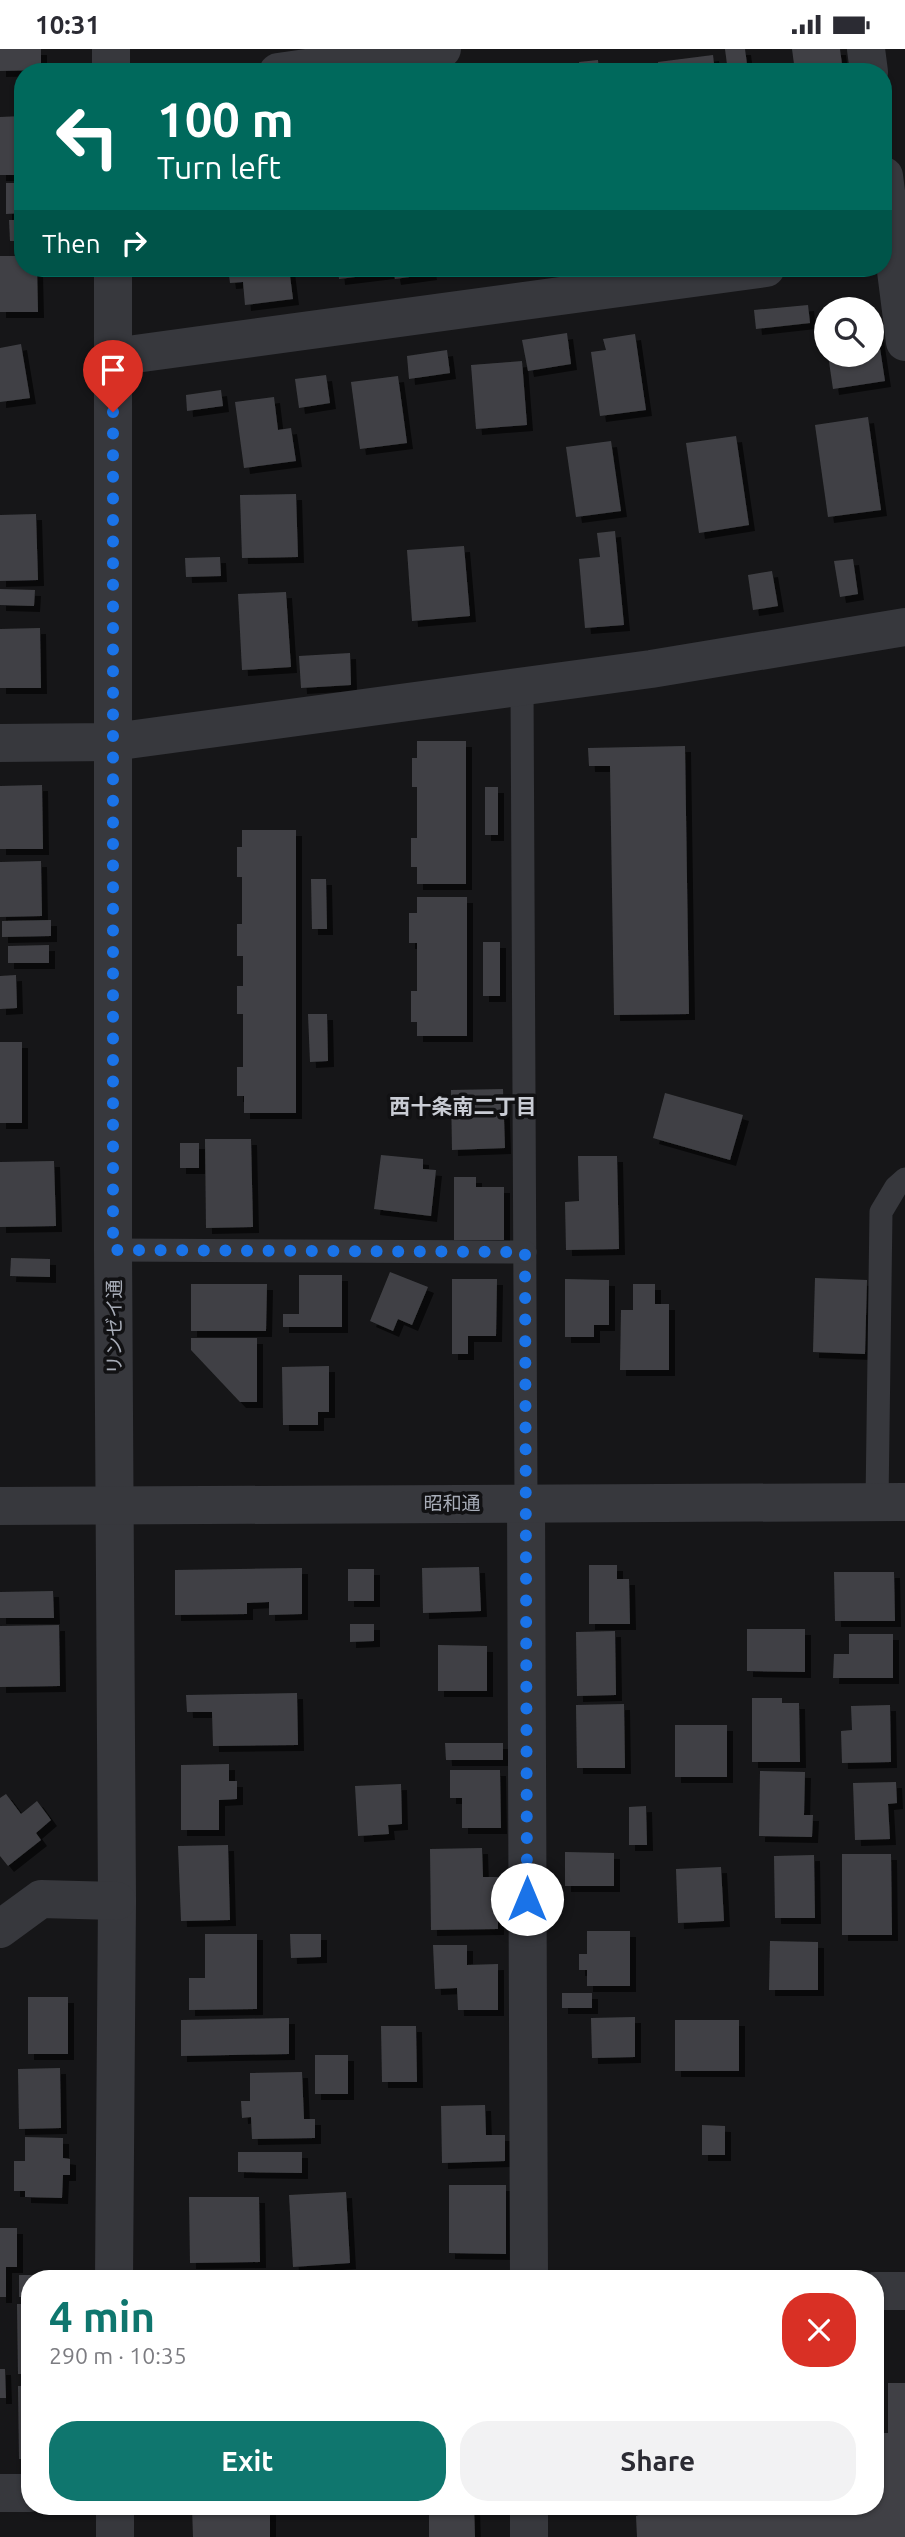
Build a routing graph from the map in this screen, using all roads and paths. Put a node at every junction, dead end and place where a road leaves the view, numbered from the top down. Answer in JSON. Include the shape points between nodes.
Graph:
{"nodes":[{"id":1,"x":442,"y":49,"type":"edge"},
{"id":2,"x":342,"y":63,"type":"edge"},
{"id":3,"x":894,"y":250,"type":"edge"},
{"id":4,"x":113,"y":277,"type":"edge"},
{"id":5,"x":700,"y":277,"type":"edge"},
{"id":6,"x":905,"y":342,"type":"edge"},
{"id":7,"x":113,"y":357,"type":"junction"},
{"id":8,"x":905,"y":627,"type":"edge"},
{"id":9,"x":522,"y":687,"type":"junction"},
{"id":10,"x":113,"y":742,"type":"junction"},
{"id":11,"x":0,"y":743,"type":"edge"},
{"id":12,"x":905,"y":1179,"type":"edge"},
{"id":13,"x":113,"y":1250,"type":"junction"},
{"id":14,"x":525,"y":1252,"type":"junction"},
{"id":15,"x":891,"y":1502,"type":"edge"},
{"id":16,"x":526,"y":1503,"type":"junction"},
{"id":17,"x":115,"y":1504,"type":"junction"},
{"id":18,"x":0,"y":1506,"type":"edge"},
{"id":19,"x":117,"y":1901,"type":"junction"},
{"id":20,"x":0,"y":1929,"type":"edge"},
{"id":21,"x":114,"y":2270,"type":"edge"},
{"id":22,"x":529,"y":2270,"type":"edge"},
{"id":23,"x":884,"y":2291,"type":"edge"},
{"id":24,"x":905,"y":2291,"type":"edge"},
{"id":25,"x":0,"y":2493,"type":"edge"},
{"id":26,"x":21,"y":2493,"type":"edge"},
{"id":27,"x":115,"y":2515,"type":"edge"},
{"id":28,"x":529,"y":2515,"type":"edge"},
{"id":29,"x":115,"y":2537,"type":"edge"},
{"id":30,"x":529,"y":2537,"type":"edge"}],
"edges":[{"from":1,"to":2,"type":"street"},
{"from":3,"to":6,"type":"street"},
{"from":4,"to":7,"type":"street","name":"リンゼイ通"},
{"from":5,"to":7,"type":"street"},
{"from":7,"to":10,"type":"street","name":"リンゼイ通"},
{"from":8,"to":9,"type":"street"},
{"from":9,"to":10,"type":"street"},
{"from":9,"to":14,"type":"lane"},
{"from":10,"to":11,"type":"street"},
{"from":10,"to":13,"type":"street","name":"リンゼイ通"},
{"from":12,"to":15,"type":"lane","via":[[881,1212]]},
{"from":13,"to":14,"type":"lane"},
{"from":13,"to":17,"type":"street","name":"リンゼイ通"},
{"from":14,"to":16,"type":"lane"},
{"from":15,"to":16,"type":"street","name":"昭和通"},
{"from":16,"to":17,"type":"street","name":"昭和通"},
{"from":16,"to":22,"type":"street"},
{"from":17,"to":18,"type":"street","name":"昭和通"},
{"from":17,"to":19,"type":"street","name":"リンゼイ通"},
{"from":19,"to":20,"type":"street","via":[[41,1899]]},
{"from":19,"to":21,"type":"street","name":"リンゼイ通"},
{"from":23,"to":24,"type":"street"},
{"from":25,"to":26,"type":"street"},
{"from":27,"to":29,"type":"street"},
{"from":28,"to":30,"type":"street"}]}
